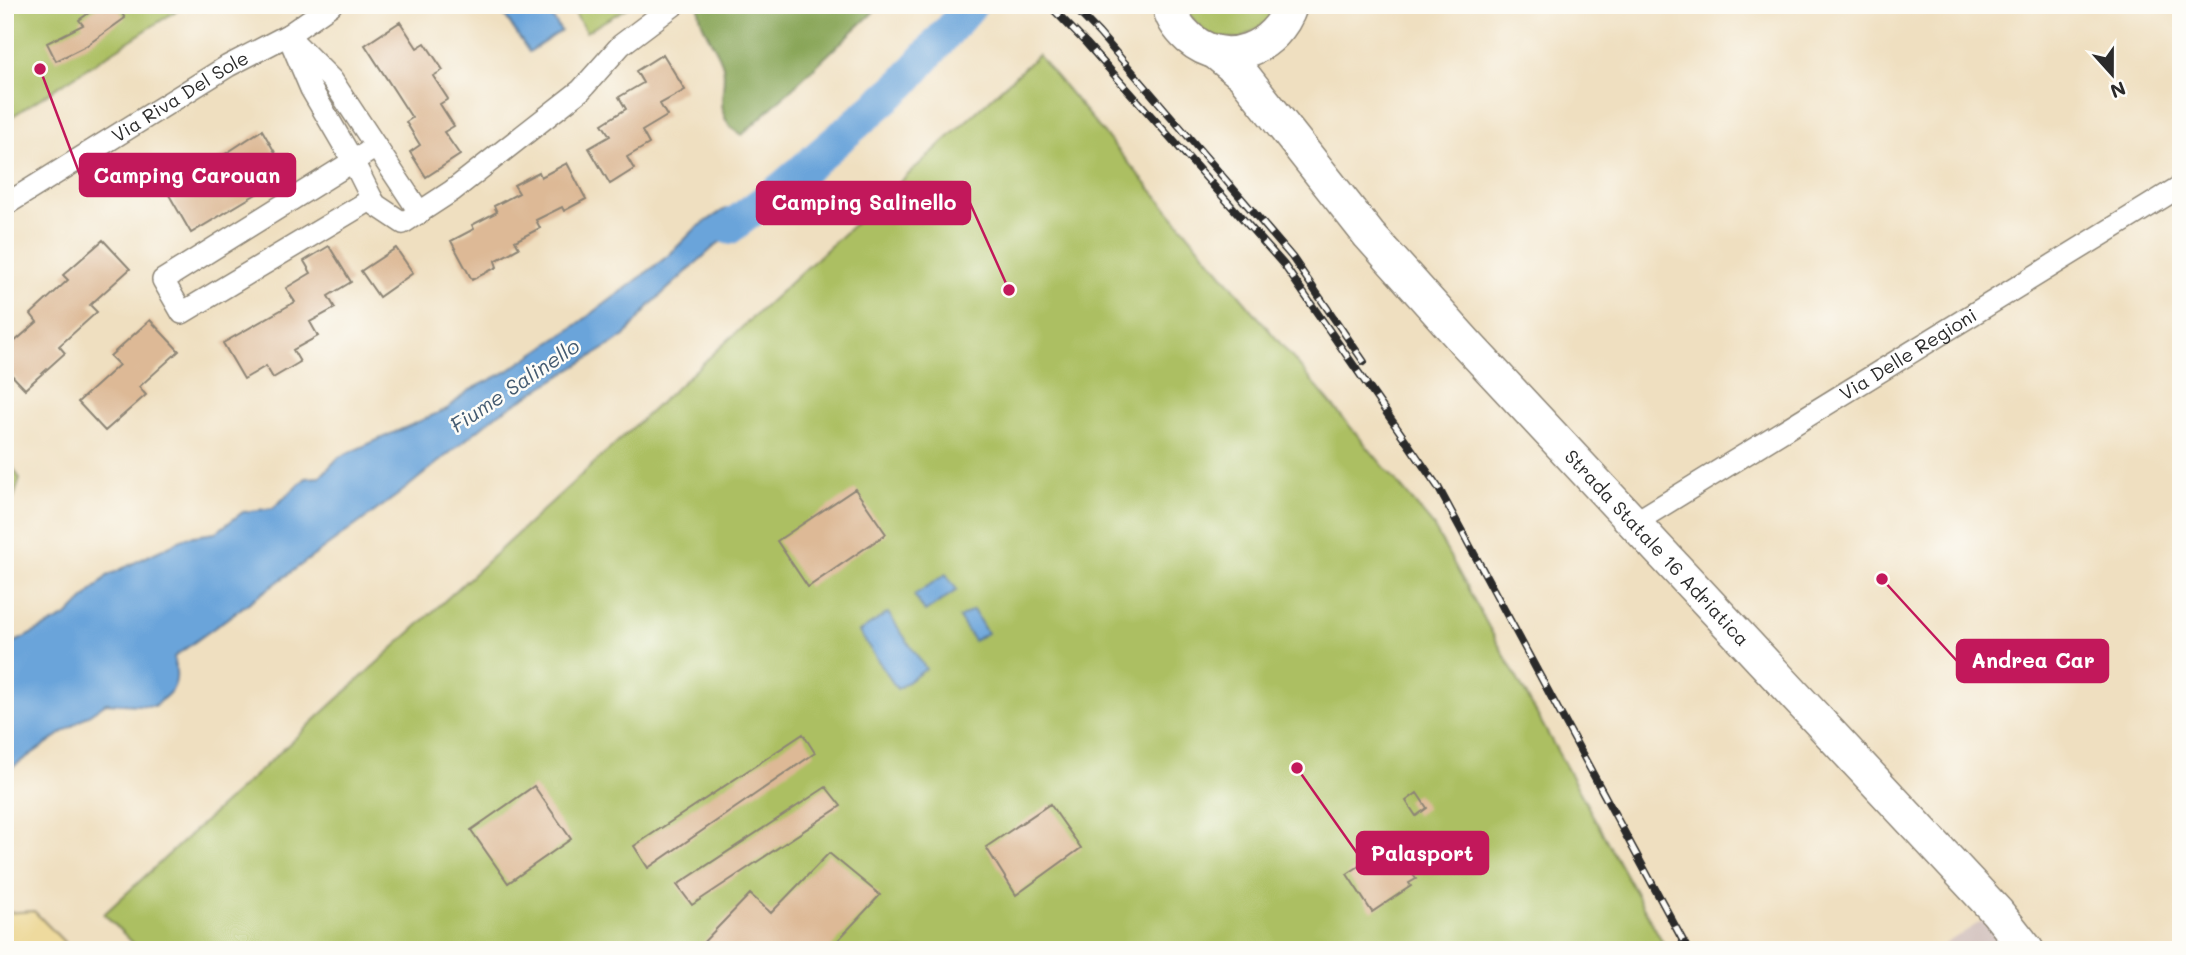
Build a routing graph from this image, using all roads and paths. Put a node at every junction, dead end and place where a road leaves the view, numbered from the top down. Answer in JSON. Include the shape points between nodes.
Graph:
{"nodes":[{"id":1,"x":331,"y":5,"type":"edge"},
{"id":2,"x":674,"y":5,"type":"edge"},
{"id":3,"x":1291,"y":5,"type":"edge"},
{"id":4,"x":1167,"y":7,"type":"edge"},
{"id":5,"x":288,"y":35,"type":"junction"},
{"id":6,"x":1271,"y":37,"type":"junction"},
{"id":7,"x":1215,"y":52,"type":"junction"},
{"id":8,"x":1294,"y":141,"type":"junction"},
{"id":9,"x":376,"y":147,"type":"junction"},
{"id":10,"x":353,"y":161,"type":"junction"},
{"id":11,"x":2181,"y":186,"type":"edge"},
{"id":12,"x":372,"y":200,"type":"junction"},
{"id":13,"x":5,"y":205,"type":"edge"},
{"id":14,"x":420,"y":213,"type":"junction"},
{"id":15,"x":1634,"y":523,"type":"junction"},
{"id":16,"x":2027,"y":950,"type":"edge"}],
"edges":[{"from":1,"to":5,"type":"street","name":"Via Riva Del Sole"},
{"from":2,"to":14,"type":"street","via":[[621,45],[580,90]]},
{"from":3,"to":6,"type":"main road","via":[[1286,20]]},
{"from":4,"to":7,"type":"main road","name":"Strada Statale 16 Adriatica","via":[[1180,30]]},
{"from":5,"to":9,"type":"street","via":[[332,80]]},
{"from":5,"to":10,"type":"street","via":[[311,89]]},
{"from":5,"to":13,"type":"street","name":"Via Riva Del Sole","via":[[229,66]]},
{"from":6,"to":7,"type":"main road","via":[[1256,48]]},
{"from":6,"to":8,"type":"main road","name":"Strada Statale 16 Adriatica","via":[[1276,97]]},
{"from":7,"to":8,"type":"main road","name":"Strada Statale 16 Adriatica","via":[[1243,75]]},
{"from":8,"to":15,"type":"main road","name":"Strada Statale 16 Adriatica","via":[[1369,235]]},
{"from":9,"to":10,"type":"street"},
{"from":9,"to":14,"type":"street"},
{"from":10,"to":12,"type":"street"},
{"from":10,"to":12,"type":"street","via":[[163,280],[183,313]]},
{"from":11,"to":15,"type":"street","name":"Via Delle Regioni"},
{"from":12,"to":14,"type":"street","via":[[403,223]]},
{"from":15,"to":16,"type":"main road","name":"Strada Statale 16 Adriatica","via":[[1997,912]]}]}
